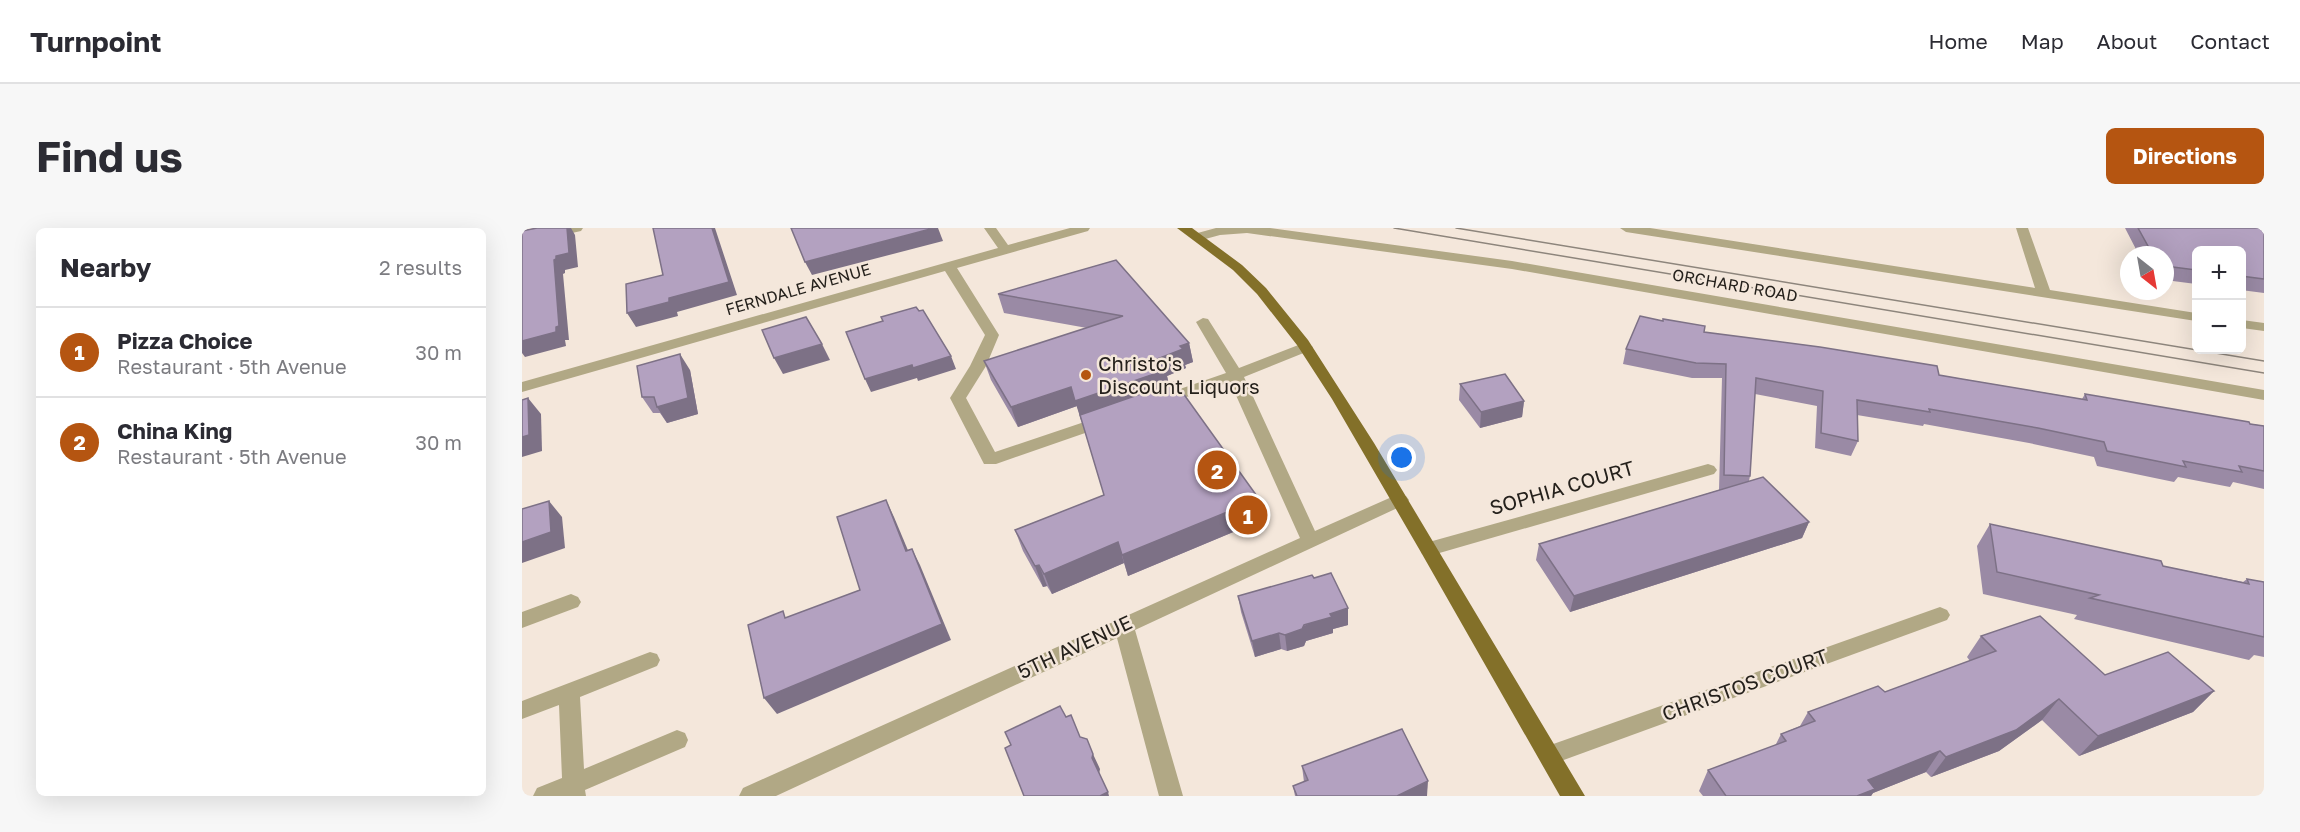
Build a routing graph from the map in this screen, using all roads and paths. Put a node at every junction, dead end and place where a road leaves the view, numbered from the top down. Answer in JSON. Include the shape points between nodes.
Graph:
{"nodes":[{"id":1,"x":577,"y":228,"type":"edge"},
{"id":2,"x":990,"y":228,"type":"edge"},
{"id":3,"x":1084,"y":228,"type":"edge"},
{"id":4,"x":1626,"y":228,"type":"edge"},
{"id":5,"x":2022,"y":228,"type":"edge"},
{"id":6,"x":1195,"y":231,"type":"edge"},
{"id":7,"x":522,"y":240,"type":"edge"},
{"id":8,"x":1005,"y":250,"type":"junction"},
{"id":9,"x":948,"y":266,"type":"junction"},
{"id":10,"x":2044,"y":293,"type":"junction"},
{"id":11,"x":2192,"y":316,"type":"edge"},
{"id":12,"x":1203,"y":322,"type":"dead end"},
{"id":13,"x":2246,"y":325,"type":"edge"},
{"id":14,"x":2264,"y":327,"type":"edge"},
{"id":15,"x":1306,"y":347,"type":"junction"},
{"id":16,"x":1235,"y":375,"type":"junction"},
{"id":17,"x":522,"y":387,"type":"edge"},
{"id":18,"x":2264,"y":395,"type":"edge"},
{"id":19,"x":1146,"y":406,"type":"edge"},
{"id":20,"x":1124,"y":414,"type":"edge"},
{"id":21,"x":1708,"y":470,"type":"dead end"},
{"id":22,"x":1400,"y":500,"type":"junction"},
{"id":23,"x":1310,"y":540,"type":"junction"},
{"id":24,"x":1429,"y":549,"type":"junction"},
{"id":25,"x":571,"y":602,"type":"dead end"},
{"id":26,"x":1940,"y":615,"type":"dead end"},
{"id":27,"x":522,"y":620,"type":"edge"},
{"id":28,"x":1124,"y":625,"type":"junction"},
{"id":29,"x":650,"y":660,"type":"dead end"},
{"id":30,"x":569,"y":692,"type":"junction"},
{"id":31,"x":522,"y":710,"type":"edge"},
{"id":32,"x":677,"y":740,"type":"dead end"},
{"id":33,"x":1550,"y":755,"type":"junction"},
{"id":34,"x":574,"y":790,"type":"edge"},
{"id":35,"x":545,"y":796,"type":"edge"},
{"id":36,"x":751,"y":796,"type":"edge"},
{"id":37,"x":1172,"y":796,"type":"edge"},
{"id":38,"x":1574,"y":796,"type":"edge"}],
"edges":[{"from":1,"to":7,"type":"street"},
{"from":2,"to":8,"type":"street"},
{"from":3,"to":8,"type":"street","name":"FERNDALE AVENUE"},
{"from":4,"to":10,"type":"street"},
{"from":5,"to":10,"type":"street"},
{"from":6,"to":15,"type":"main road","via":[[1268,297]]},
{"from":6,"to":18,"type":"street","name":"ORCHARD ROAD","via":[[1247,229],[1427,252]]},
{"from":8,"to":9,"type":"street","name":"FERNDALE AVENUE"},
{"from":9,"to":17,"type":"street","name":"FERNDALE AVENUE"},
{"from":9,"to":20,"type":"street","via":[[992,334],[958,398],[990,460]]},
{"from":10,"to":11,"type":"street"},
{"from":12,"to":16,"type":"street"},
{"from":13,"to":14,"type":"street"},
{"from":15,"to":16,"type":"street"},
{"from":15,"to":22,"type":"main road"},
{"from":16,"to":19,"type":"street"},
{"from":16,"to":23,"type":"street"},
{"from":21,"to":24,"type":"street","name":"SOPHIA COURT"},
{"from":22,"to":23,"type":"street","name":"5TH AVENUE"},
{"from":22,"to":24,"type":"main road"},
{"from":23,"to":28,"type":"street","name":"5TH AVENUE"},
{"from":24,"to":33,"type":"main road"},
{"from":25,"to":27,"type":"street"},
{"from":26,"to":33,"type":"street","name":"CHRISTOS COURT"},
{"from":28,"to":36,"type":"street","name":"5TH AVENUE"},
{"from":28,"to":37,"type":"street"},
{"from":29,"to":30,"type":"street"},
{"from":30,"to":31,"type":"street"},
{"from":30,"to":34,"type":"street"},
{"from":32,"to":34,"type":"street"},
{"from":33,"to":38,"type":"main road"},
{"from":34,"to":35,"type":"street"}]}
